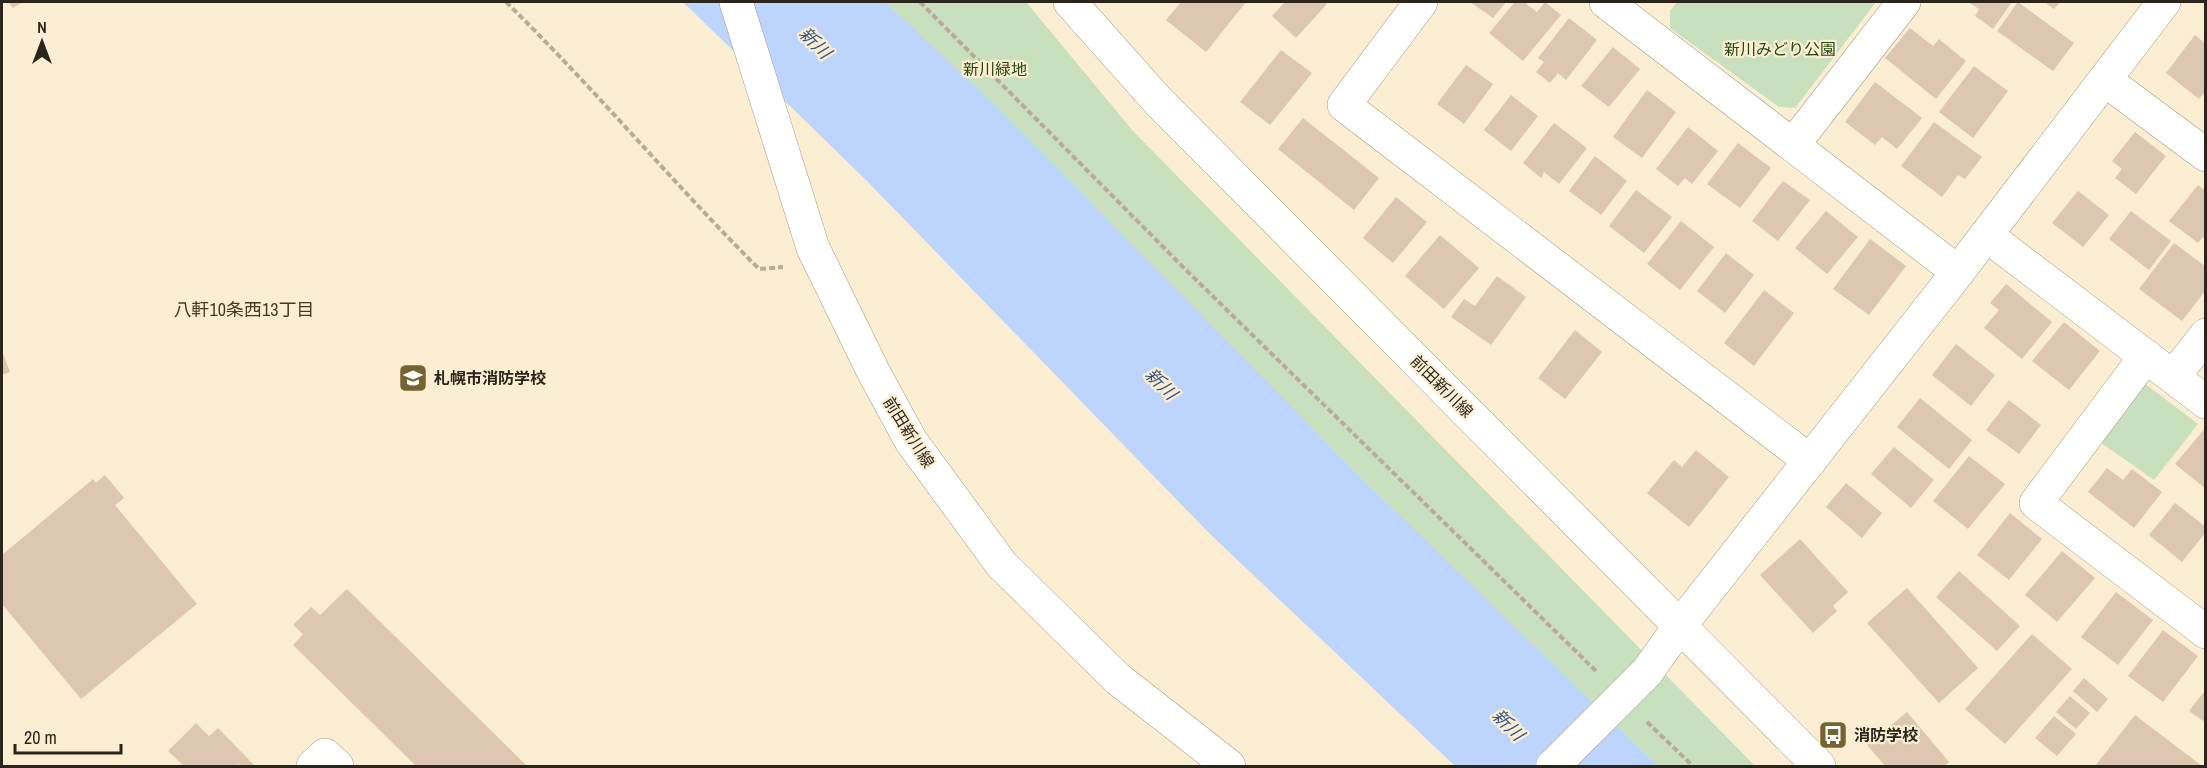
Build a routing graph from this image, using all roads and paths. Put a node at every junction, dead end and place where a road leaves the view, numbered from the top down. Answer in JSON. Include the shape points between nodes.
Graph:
{"nodes":[{"id":1,"x":506,"y":2,"type":"edge"},
{"id":2,"x":736,"y":2,"type":"edge"},
{"id":3,"x":920,"y":2,"type":"edge"},
{"id":4,"x":1070,"y":2,"type":"edge"},
{"id":5,"x":1421,"y":2,"type":"edge"},
{"id":6,"x":1904,"y":2,"type":"edge"},
{"id":7,"x":2164,"y":2,"type":"edge"},
{"id":8,"x":1627,"y":8,"type":"edge"},
{"id":9,"x":2105,"y":80,"type":"junction"},
{"id":10,"x":1793,"y":145,"type":"junction"},
{"id":11,"x":2205,"y":155,"type":"edge"},
{"id":12,"x":1986,"y":236,"type":"junction"},
{"id":13,"x":783,"y":267,"type":"dead end"},
{"id":14,"x":1958,"y":272,"type":"junction"},
{"id":15,"x":2205,"y":335,"type":"edge"},
{"id":16,"x":2146,"y":356,"type":"junction"},
{"id":17,"x":2173,"y":377,"type":"junction"},
{"id":18,"x":2205,"y":402,"type":"edge"},
{"id":19,"x":1810,"y":461,"type":"junction"},
{"id":20,"x":1679,"y":627,"type":"junction"},
{"id":21,"x":2205,"y":632,"type":"edge"},
{"id":22,"x":1600,"y":676,"type":"dead end"},
{"id":23,"x":1643,"y":717,"type":"dead end"},
{"id":24,"x":313,"y":766,"type":"edge"},
{"id":25,"x":337,"y":766,"type":"edge"},
{"id":26,"x":1229,"y":766,"type":"edge"},
{"id":27,"x":1553,"y":766,"type":"edge"},
{"id":28,"x":1694,"y":766,"type":"edge"},
{"id":29,"x":1819,"y":766,"type":"edge"}],
"edges":[{"from":1,"to":13,"type":"path","via":[[759,269]]},
{"from":2,"to":26,"type":"street","name":"前田新川線","via":[[813,248],[911,441],[1002,565],[1118,679]]},
{"from":3,"to":22,"type":"path","via":[[1187,271]]},
{"from":4,"to":20,"type":"street","name":"前田新川線","via":[[1160,102]]},
{"from":5,"to":19,"type":"street","via":[[1344,105]]},
{"from":6,"to":10,"type":"street"},
{"from":7,"to":9,"type":"street"},
{"from":8,"to":10,"type":"street"},
{"from":9,"to":11,"type":"street"},
{"from":9,"to":12,"type":"street"},
{"from":10,"to":14,"type":"street"},
{"from":12,"to":14,"type":"street"},
{"from":12,"to":16,"type":"street"},
{"from":14,"to":19,"type":"street"},
{"from":15,"to":17,"type":"street"},
{"from":16,"to":17,"type":"street"},
{"from":16,"to":21,"type":"street","via":[[2036,503]]},
{"from":17,"to":18,"type":"street"},
{"from":19,"to":20,"type":"street"},
{"from":20,"to":27,"type":"street","bridge":true,"via":[[1647,672]]},
{"from":20,"to":29,"type":"street","name":"前田新川線"},
{"from":23,"to":28,"type":"path"},
{"from":24,"to":25,"type":"street","via":[[325,755]]}]}
